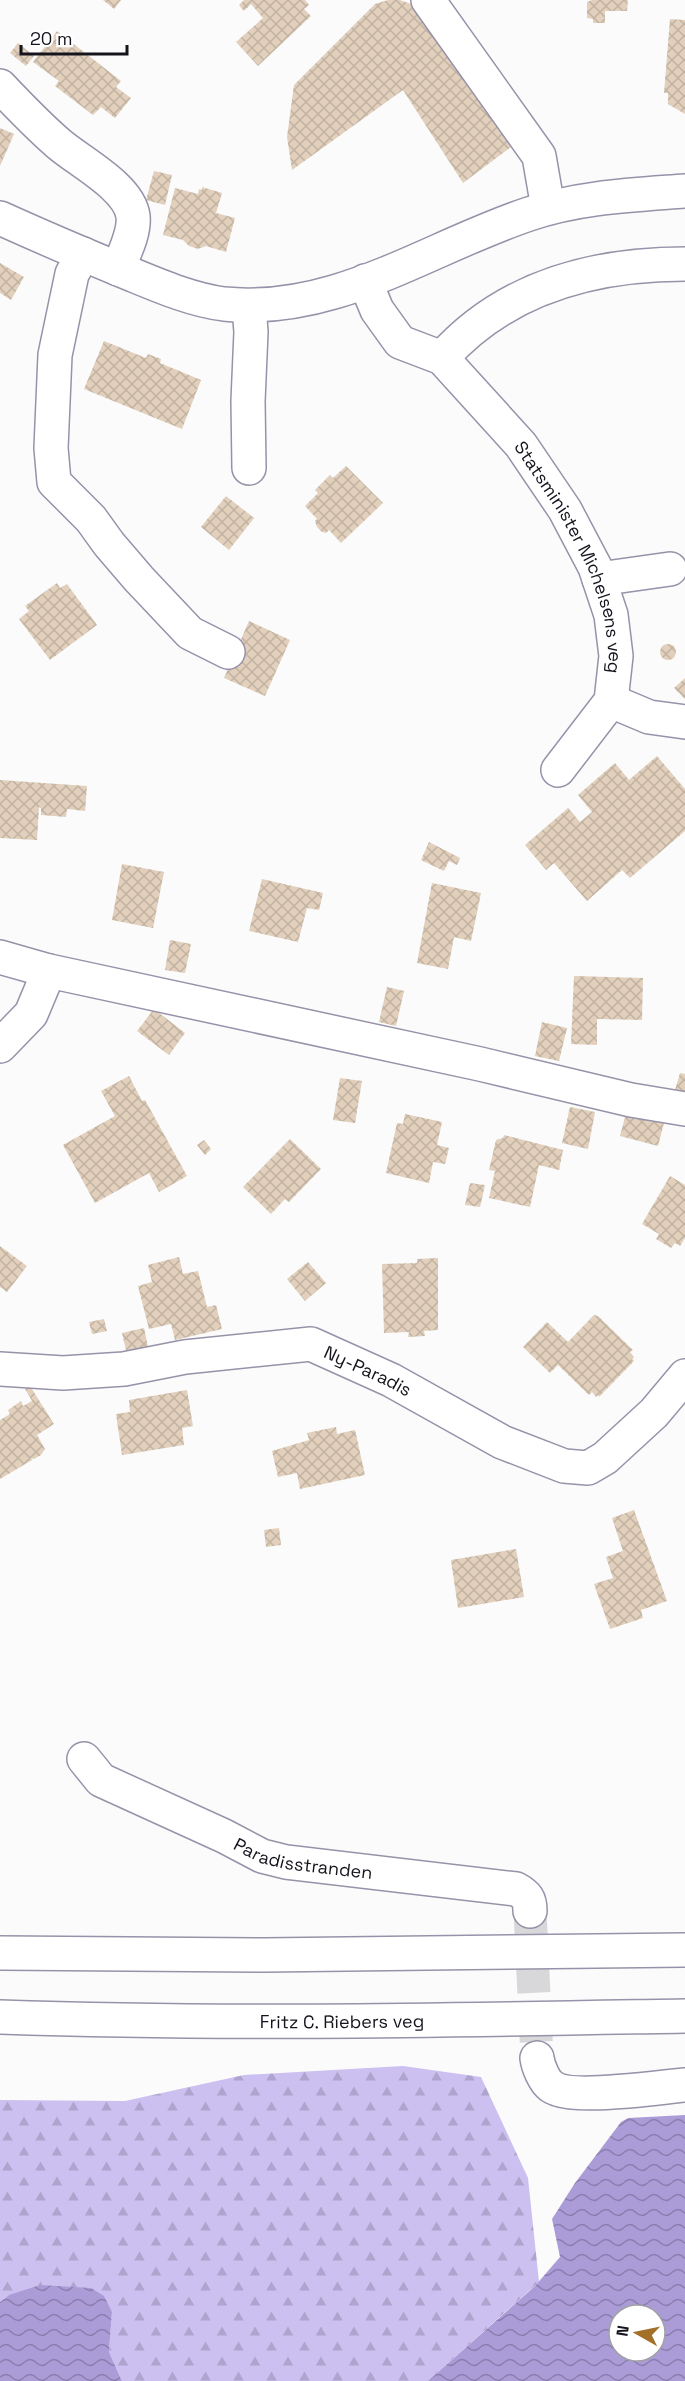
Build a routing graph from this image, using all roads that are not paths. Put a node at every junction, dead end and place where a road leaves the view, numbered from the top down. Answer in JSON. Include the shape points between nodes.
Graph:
{"nodes":[{"id":1,"x":428,"y":0,"type":"edge"},
{"id":2,"x":0,"y":86,"type":"edge"},
{"id":3,"x":685,"y":191,"type":"edge"},
{"id":4,"x":548,"y":208,"type":"junction"},
{"id":5,"x":0,"y":218,"type":"edge"},
{"id":6,"x":83,"y":254,"type":"junction"},
{"id":7,"x":685,"y":264,"type":"edge"},
{"id":8,"x":118,"y":269,"type":"junction"},
{"id":9,"x":364,"y":281,"type":"junction"},
{"id":10,"x":249,"y":306,"type":"junction"},
{"id":11,"x":442,"y":358,"type":"junction"},
{"id":12,"x":249,"y":468,"type":"dead end"},
{"id":13,"x":670,"y":570,"type":"dead end"},
{"id":14,"x":599,"y":579,"type":"junction"},
{"id":15,"x":228,"y":652,"type":"dead end"},
{"id":16,"x":610,"y":701,"type":"junction"},
{"id":17,"x":685,"y":722,"type":"edge"},
{"id":18,"x":558,"y":770,"type":"dead end"},
{"id":19,"x":0,"y":957,"type":"edge"},
{"id":20,"x":49,"y":970,"type":"junction"},
{"id":21,"x":0,"y":1046,"type":"edge"},
{"id":22,"x":685,"y":1109,"type":"edge"},
{"id":23,"x":0,"y":1369,"type":"edge"},
{"id":24,"x":685,"y":1376,"type":"edge"},
{"id":25,"x":84,"y":1759,"type":"dead end"},
{"id":26,"x":530,"y":1911,"type":"tunnel mouth"},
{"id":27,"x":685,"y":1950,"type":"edge"},
{"id":28,"x":0,"y":1953,"type":"edge"},
{"id":29,"x":685,"y":2016,"type":"edge"},
{"id":30,"x":0,"y":2017,"type":"edge"},
{"id":31,"x":537,"y":2058,"type":"tunnel mouth"},
{"id":32,"x":685,"y":2085,"type":"edge"}],
"edges":[{"from":1,"to":4,"type":"main road","via":[[539,156]]},
{"from":2,"to":8,"type":"main road","via":[[59,144],[119,190],[129,203],[133,227]]},
{"from":3,"to":4,"type":"main road","via":[[591,198]]},
{"from":4,"to":9,"type":"main road"},
{"from":5,"to":6,"type":"main road"},
{"from":6,"to":8,"type":"main road"},
{"from":6,"to":15,"type":"main road","via":[[72,274],[55,356],[51,448],[54,482],[189,633]]},
{"from":7,"to":11,"type":"main road","via":[[600,270],[550,284],[504,307],[457,341]]},
{"from":8,"to":10,"type":"main road","via":[[202,300]]},
{"from":9,"to":10,"type":"main road","via":[[300,302]]},
{"from":9,"to":11,"type":"main road","name":"Statsminister Michelsens veg","via":[[377,310],[400,342]]},
{"from":10,"to":12,"type":"main road"},
{"from":11,"to":14,"type":"main road","name":"Statsminister Michelsens veg","via":[[522,445],[565,510]]},
{"from":13,"to":14,"type":"main road"},
{"from":14,"to":16,"type":"main road","name":"Statsminister Michelsens veg","via":[[611,615],[616,656]]},
{"from":16,"to":17,"type":"main road","via":[[650,717]]},
{"from":16,"to":18,"type":"main road","name":"Statsminister Michelsens veg"},
{"from":19,"to":20,"type":"main road"},
{"from":20,"to":21,"type":"main road","via":[[31,1014]]},
{"from":20,"to":22,"type":"main road"},
{"from":23,"to":24,"type":"main road","name":"Ny-Paradis","via":[[63,1373],[124,1369],[185,1357],[311,1344],[391,1380],[502,1442],[564,1466],[588,1468],[605,1458],[654,1413]]},
{"from":25,"to":26,"type":"main road","name":"Paradisstranden","via":[[101,1780],[261,1856],[516,1889],[530,1901]]},
{"from":27,"to":28,"type":"main road","via":[[265,1956]]},
{"from":29,"to":30,"type":"main road","name":"Fritz C. Riebers veg","via":[[280,2021]]},
{"from":31,"to":32,"type":"main road","via":[[550,2086],[561,2091],[613,2092]]}]}
